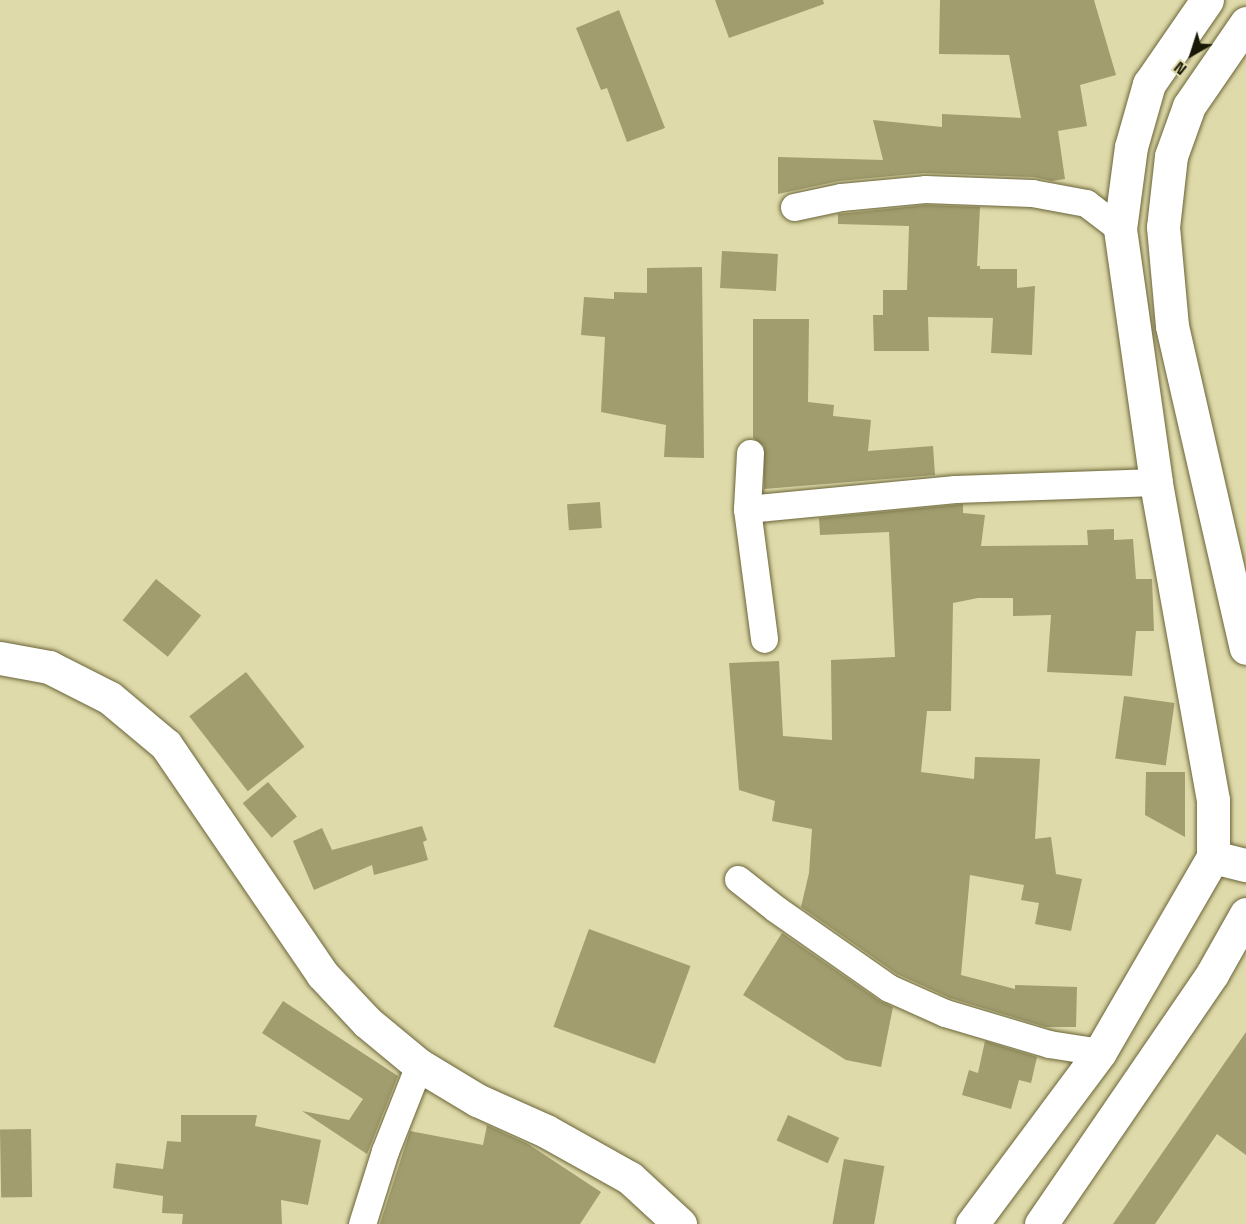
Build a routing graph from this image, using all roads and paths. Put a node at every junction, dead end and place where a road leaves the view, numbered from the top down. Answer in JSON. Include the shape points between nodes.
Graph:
{"nodes":[{"id":1,"x":1207,"y":0,"type":"edge"},
{"id":2,"x":1246,"y":23,"type":"edge"},
{"id":3,"x":794,"y":207,"type":"dead end"},
{"id":4,"x":1120,"y":229,"type":"junction"},
{"id":5,"x":750,"y":453,"type":"dead end"},
{"id":6,"x":1156,"y":482,"type":"junction"},
{"id":7,"x":747,"y":509,"type":"junction"},
{"id":8,"x":764,"y":639,"type":"dead end"},
{"id":9,"x":1246,"y":648,"type":"edge"},
{"id":10,"x":0,"y":658,"type":"edge"},
{"id":11,"x":1213,"y":857,"type":"junction"},
{"id":12,"x":1246,"y":865,"type":"edge"},
{"id":13,"x":738,"y":879,"type":"dead end"},
{"id":14,"x":1246,"y":914,"type":"edge"},
{"id":15,"x":1100,"y":1053,"type":"junction"},
{"id":16,"x":419,"y":1065,"type":"junction"},
{"id":17,"x":362,"y":1224,"type":"edge"},
{"id":18,"x":680,"y":1224,"type":"edge"},
{"id":19,"x":972,"y":1224,"type":"edge"},
{"id":20,"x":1041,"y":1224,"type":"edge"}],
"edges":[{"from":1,"to":4,"type":"main road","via":[[1149,84],[1131,147]]},
{"from":2,"to":9,"type":"main road","via":[[1189,106],[1171,156],[1163,226],[1172,326]]},
{"from":3,"to":4,"type":"street","via":[[841,197],[925,189],[1032,193],[1086,203]]},
{"from":4,"to":6,"type":"main road"},
{"from":5,"to":7,"type":"street"},
{"from":6,"to":7,"type":"street","via":[[956,489]]},
{"from":6,"to":11,"type":"main road","via":[[1213,800]]},
{"from":7,"to":8,"type":"street"},
{"from":10,"to":16,"type":"main road","via":[[49,667],[110,698],[166,745],[322,974],[367,1022]]},
{"from":11,"to":12,"type":"main road"},
{"from":11,"to":15,"type":"main road"},
{"from":13,"to":15,"type":"street","via":[[889,988],[955,1016],[1048,1044]]},
{"from":14,"to":20,"type":"main road","via":[[1212,974]]},
{"from":15,"to":19,"type":"main road"},
{"from":16,"to":17,"type":"street","via":[[385,1150]]},
{"from":16,"to":18,"type":"main road","via":[[477,1100],[546,1131],[630,1178]]}]}
